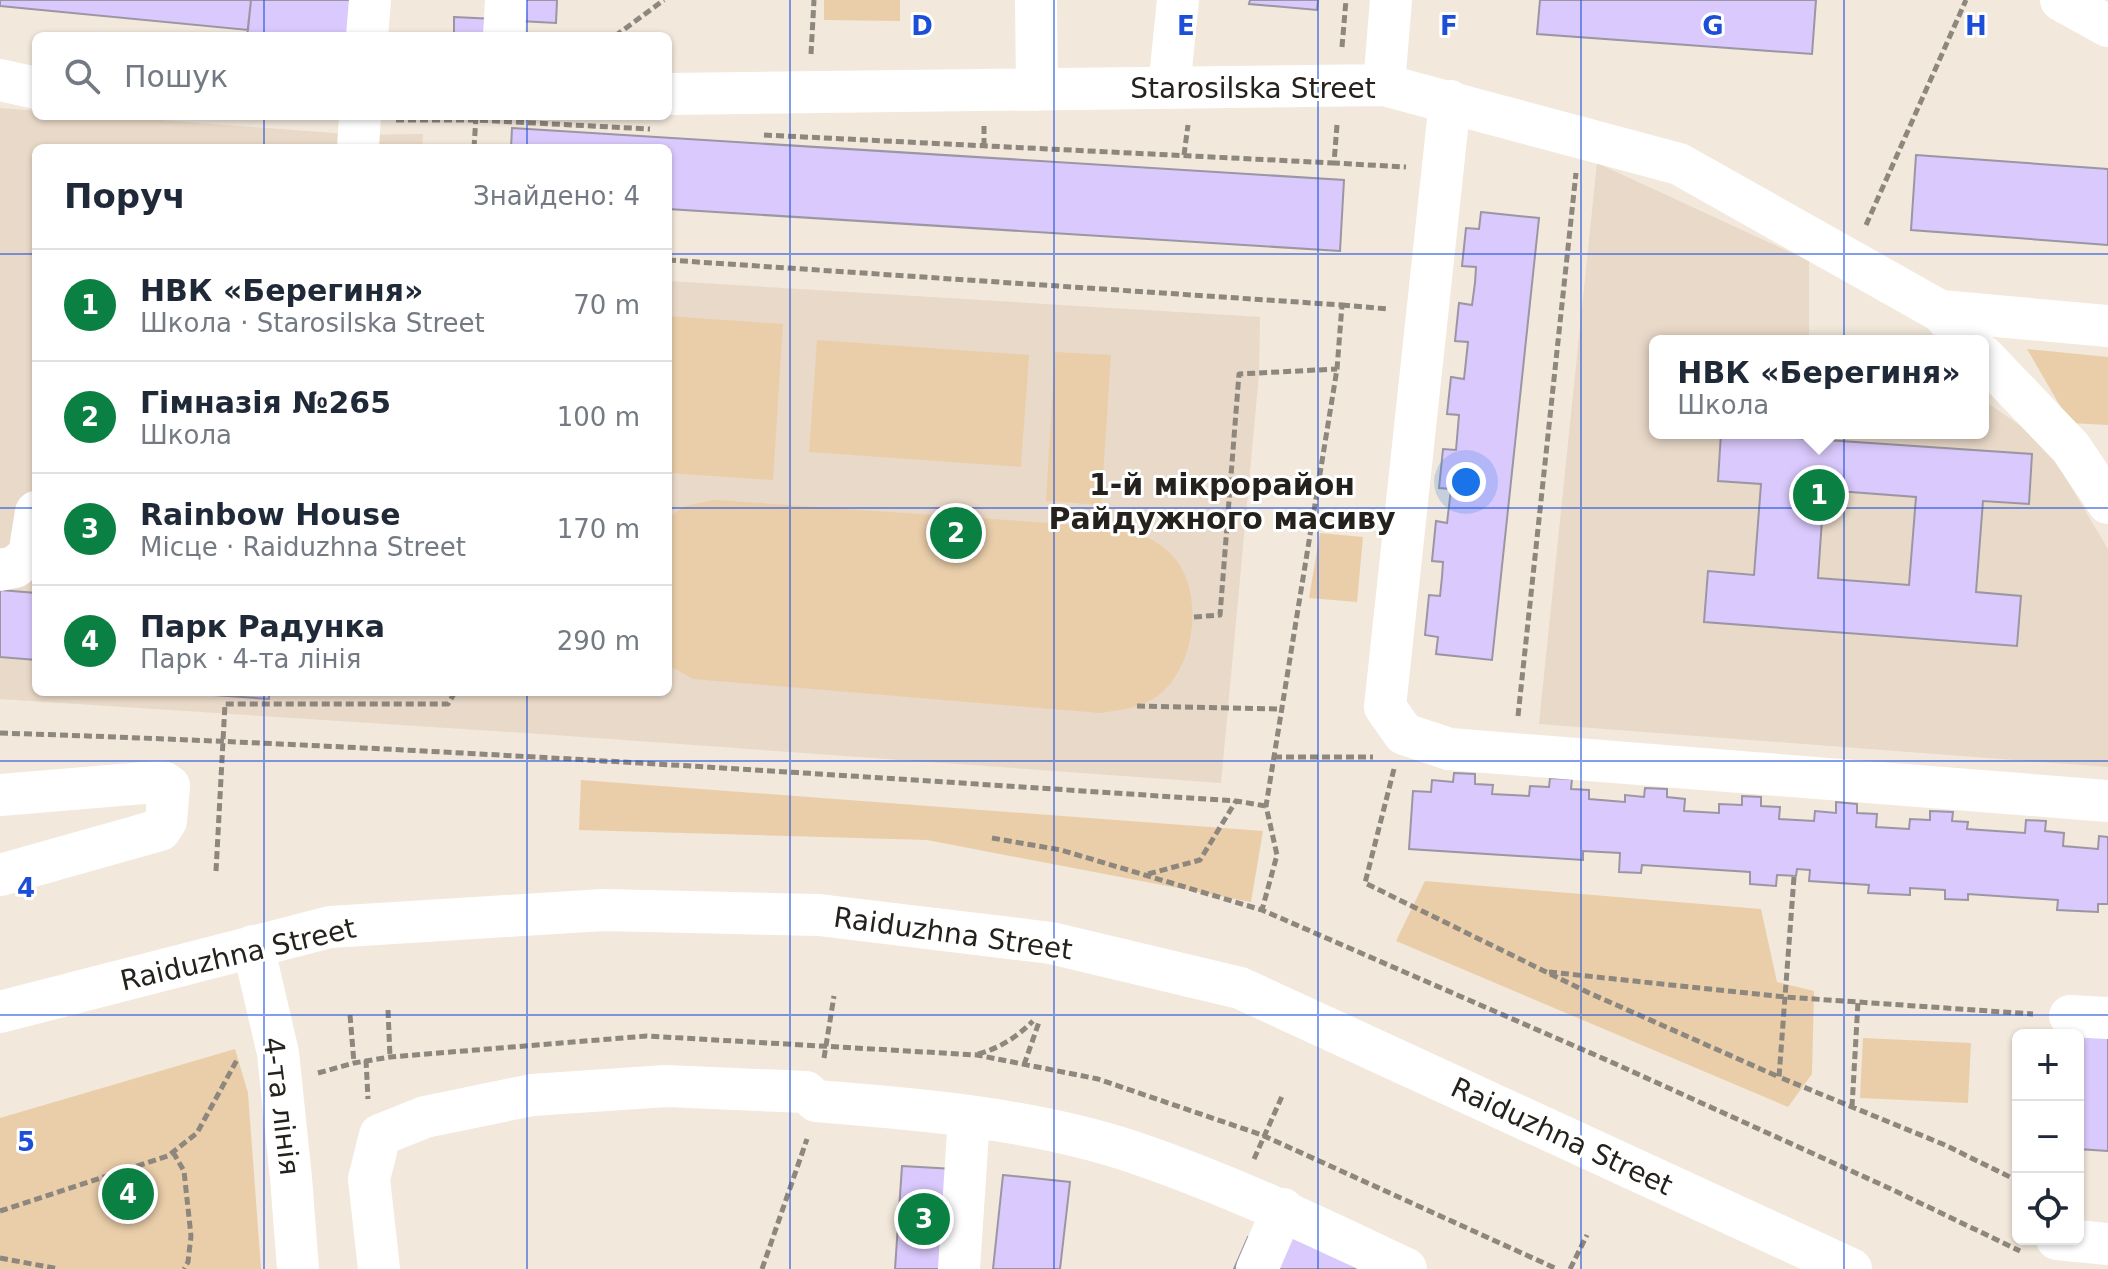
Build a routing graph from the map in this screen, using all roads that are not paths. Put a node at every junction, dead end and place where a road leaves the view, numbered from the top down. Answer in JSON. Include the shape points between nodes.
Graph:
{"nodes":[{"id":1,"x":370,"y":0,"type":"edge"},
{"id":2,"x":506,"y":0,"type":"edge"},
{"id":3,"x":1036,"y":0,"type":"edge"},
{"id":4,"x":1178,"y":0,"type":"edge"},
{"id":5,"x":1391,"y":0,"type":"edge"},
{"id":6,"x":2061,"y":0,"type":"edge"},
{"id":7,"x":2108,"y":26,"type":"edge"},
{"id":8,"x":367,"y":32,"type":"edge"},
{"id":9,"x":504,"y":32,"type":"edge"},
{"id":10,"x":0,"y":80,"type":"edge"},
{"id":11,"x":1384,"y":85,"type":"junction"},
{"id":12,"x":32,"y":87,"type":"edge"},
{"id":13,"x":1169,"y":88,"type":"junction"},
{"id":14,"x":1037,"y":90,"type":"junction"},
{"id":15,"x":1450,"y":101,"type":"junction"},
{"id":16,"x":672,"y":112,"type":"edge"},
{"id":17,"x":360,"y":120,"type":"edge"},
{"id":18,"x":358,"y":144,"type":"edge"},
{"id":19,"x":1940,"y":311,"type":"junction"},
{"id":20,"x":2108,"y":326,"type":"edge"},
{"id":21,"x":1963,"y":335,"type":"edge"},
{"id":22,"x":1989,"y":362,"type":"edge"},
{"id":23,"x":2108,"y":503,"type":"edge"},
{"id":24,"x":32,"y":537,"type":"edge"},
{"id":25,"x":0,"y":570,"type":"edge"},
{"id":26,"x":0,"y":795,"type":"edge"},
{"id":27,"x":2108,"y":801,"type":"edge"},
{"id":28,"x":0,"y":875,"type":"edge"},
{"id":29,"x":253,"y":946,"type":"junction"},
{"id":30,"x":0,"y":1012,"type":"edge"},
{"id":31,"x":969,"y":1117,"type":"junction"},
{"id":32,"x":1283,"y":1209,"type":"junction"},
{"id":33,"x":2108,"y":1244,"type":"edge"},
{"id":34,"x":2044,"y":1247,"type":"edge"},
{"id":35,"x":298,"y":1269,"type":"edge"},
{"id":36,"x":379,"y":1269,"type":"edge"},
{"id":37,"x":959,"y":1269,"type":"edge"},
{"id":38,"x":1257,"y":1269,"type":"edge"},
{"id":39,"x":1406,"y":1269,"type":"edge"},
{"id":40,"x":1851,"y":1269,"type":"edge"}],
"edges":[{"from":1,"to":8,"type":"street"},
{"from":2,"to":9,"type":"street"},
{"from":3,"to":14,"type":"street"},
{"from":4,"to":13,"type":"street"},
{"from":5,"to":11,"type":"street"},
{"from":6,"to":7,"type":"street"},
{"from":10,"to":12,"type":"street"},
{"from":11,"to":13,"type":"street","name":"Starosilska Street"},
{"from":11,"to":15,"type":"street","name":"Starosilska Street"},
{"from":13,"to":14,"type":"street","name":"Starosilska Street"},
{"from":14,"to":16,"type":"street","name":"Starosilska Street"},
{"from":15,"to":19,"type":"street","name":"Starosilska Street","via":[[1679,164]]},
{"from":15,"to":27,"type":"street","via":[[1385,707],[1401,746]]},
{"from":17,"to":18,"type":"street"},
{"from":19,"to":20,"type":"street"},
{"from":19,"to":21,"type":"street","name":"Starosilska Street"},
{"from":22,"to":23,"type":"street","via":[[2071,448]]},
{"from":24,"to":25,"type":"street","via":[[29,555],[15,567]]},
{"from":26,"to":28,"type":"street","via":[[155,782],[169,786],[166,821],[160,830]]},
{"from":29,"to":30,"type":"street","name":"Raiduzhna Street"},
{"from":29,"to":35,"type":"street","name":"4-та лінія","via":[[278,1053]]},
{"from":29,"to":40,"type":"street","name":"Raiduzhna Street","via":[[330,927],[603,910],[819,915],[1051,943],[1240,988]]},
{"from":31,"to":32,"type":"street","via":[[1131,1151]]},
{"from":31,"to":36,"type":"street","via":[[816,1101],[806,1092],[666,1086],[532,1095],[425,1117],[380,1135],[369,1179]]},
{"from":31,"to":37,"type":"street"},
{"from":32,"to":38,"type":"street"},
{"from":32,"to":39,"type":"street"},
{"from":33,"to":34,"type":"street"}]}
